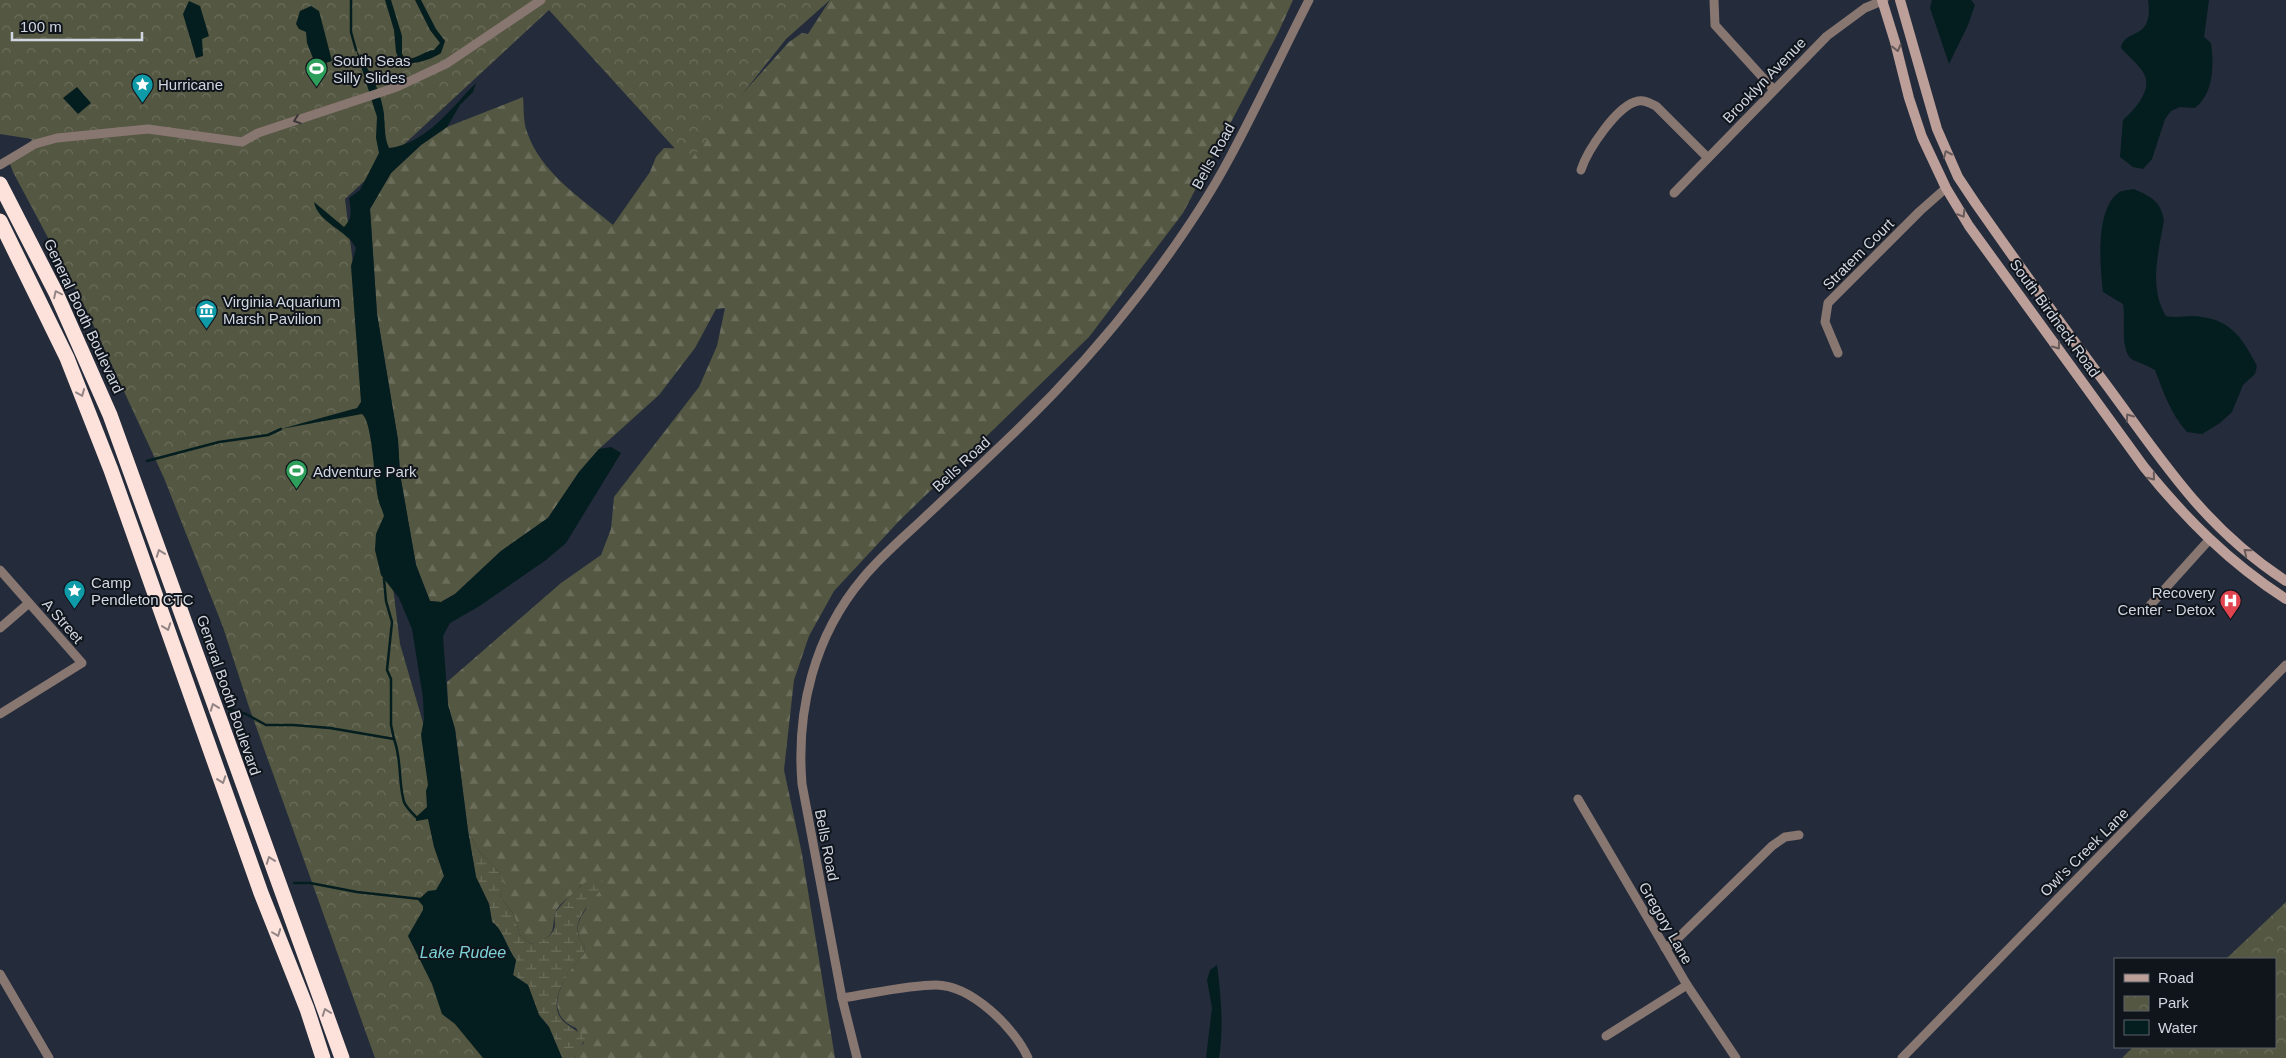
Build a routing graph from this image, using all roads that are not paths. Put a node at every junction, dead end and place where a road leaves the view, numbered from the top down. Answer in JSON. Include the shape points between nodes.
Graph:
{"nodes":[{"id":1,"x":541,"y":0,"type":"edge"},
{"id":2,"x":1309,"y":0,"type":"edge"},
{"id":3,"x":1714,"y":0,"type":"edge"},
{"id":4,"x":1883,"y":0,"type":"edge"},
{"id":5,"x":1900,"y":0,"type":"edge"},
{"id":6,"x":1774,"y":90,"type":"junction"},
{"id":7,"x":1708,"y":158,"type":"junction"},
{"id":8,"x":0,"y":165,"type":"edge"},
{"id":9,"x":1581,"y":170,"type":"dead end"},
{"id":10,"x":0,"y":184,"type":"edge"},
{"id":11,"x":1946,"y":188,"type":"junction"},
{"id":12,"x":1674,"y":193,"type":"dead end"},
{"id":13,"x":0,"y":221,"type":"edge"},
{"id":14,"x":1838,"y":352,"type":"dead end"},
{"id":15,"x":2209,"y":540,"type":"junction"},
{"id":16,"x":0,"y":570,"type":"edge"},
{"id":17,"x":2286,"y":580,"type":"edge"},
{"id":18,"x":2286,"y":599,"type":"edge"},
{"id":19,"x":29,"y":603,"type":"junction"},
{"id":20,"x":2145,"y":611,"type":"dead end"},
{"id":21,"x":0,"y":628,"type":"edge"},
{"id":22,"x":2286,"y":665,"type":"edge"},
{"id":23,"x":0,"y":714,"type":"edge"},
{"id":24,"x":1578,"y":799,"type":"dead end"},
{"id":25,"x":1799,"y":835,"type":"dead end"},
{"id":26,"x":1665,"y":948,"type":"junction"},
{"id":27,"x":0,"y":974,"type":"edge"},
{"id":28,"x":1687,"y":985,"type":"junction"},
{"id":29,"x":842,"y":998,"type":"junction"},
{"id":30,"x":1606,"y":1036,"type":"dead end"},
{"id":31,"x":49,"y":1058,"type":"edge"},
{"id":32,"x":323,"y":1058,"type":"edge"},
{"id":33,"x":342,"y":1058,"type":"edge"},
{"id":34,"x":857,"y":1058,"type":"edge"},
{"id":35,"x":1028,"y":1058,"type":"edge"},
{"id":36,"x":1736,"y":1058,"type":"edge"},
{"id":37,"x":1902,"y":1058,"type":"edge"}],
"edges":[{"from":1,"to":8,"type":"street","one_way":true,"via":[[446,64],[397,87],[258,133],[242,142],[148,129],[57,138],[35,144]]},
{"from":2,"to":29,"type":"street","name":"Bells Road","via":[[1228,161],[1145,287],[1053,394],[878,561],[848,597],[827,634],[810,677],[804,705],[800,766]]},
{"from":3,"to":6,"type":"street","via":[[1715,25]]},
{"from":4,"to":6,"type":"street","name":"Brooklyn Avenue","via":[[1865,8],[1827,36]]},
{"from":4,"to":11,"type":"main road","name":"South Birdneck Road","one_way":true,"via":[[1921,134]]},
{"from":17,"to":5,"type":"main road","name":"South Birdneck Road","one_way":true,"via":[[2219,529],[2183,490],[1958,177],[1937,130]]},
{"from":6,"to":7,"type":"street","name":"Brooklyn Avenue"},
{"from":7,"to":9,"type":"street","via":[[1656,106],[1648,101],[1638,101],[1622,110],[1601,135]]},
{"from":7,"to":12,"type":"street","name":"Brooklyn Avenue"},
{"from":33,"to":10,"type":"highway","name":"General Booth Boulevard","one_way":true,"via":[[110,415],[56,293]]},
{"from":11,"to":14,"type":"street","name":"Stratem Court","via":[[1828,303],[1825,322]]},
{"from":11,"to":15,"type":"main road","name":"South Birdneck Road","one_way":true,"via":[[1969,226],[2144,467]]},
{"from":13,"to":32,"type":"highway","one_way":true,"via":[[67,358],[108,462]]},
{"from":15,"to":18,"type":"main road","name":"South Birdneck Road"},
{"from":15,"to":20,"type":"street"},
{"from":16,"to":19,"type":"street","name":"A Street"},
{"from":19,"to":21,"type":"street"},
{"from":19,"to":23,"type":"street","name":"A Street","via":[[82,663]]},
{"from":22,"to":37,"type":"street","name":"Owl's Creek Lane"},
{"from":24,"to":26,"type":"street","name":"Gregory Lane"},
{"from":25,"to":26,"type":"street","via":[[1785,837],[1772,846]]},
{"from":26,"to":28,"type":"street","name":"Gregory Lane"},
{"from":27,"to":31,"type":"street"},
{"from":28,"to":30,"type":"street"},
{"from":28,"to":36,"type":"street","name":"Gregory Lane"},
{"from":29,"to":34,"type":"street","name":"Bells Road"},
{"from":29,"to":35,"type":"street","via":[[938,985],[956,990],[982,1003],[1001,1019]]}]}
